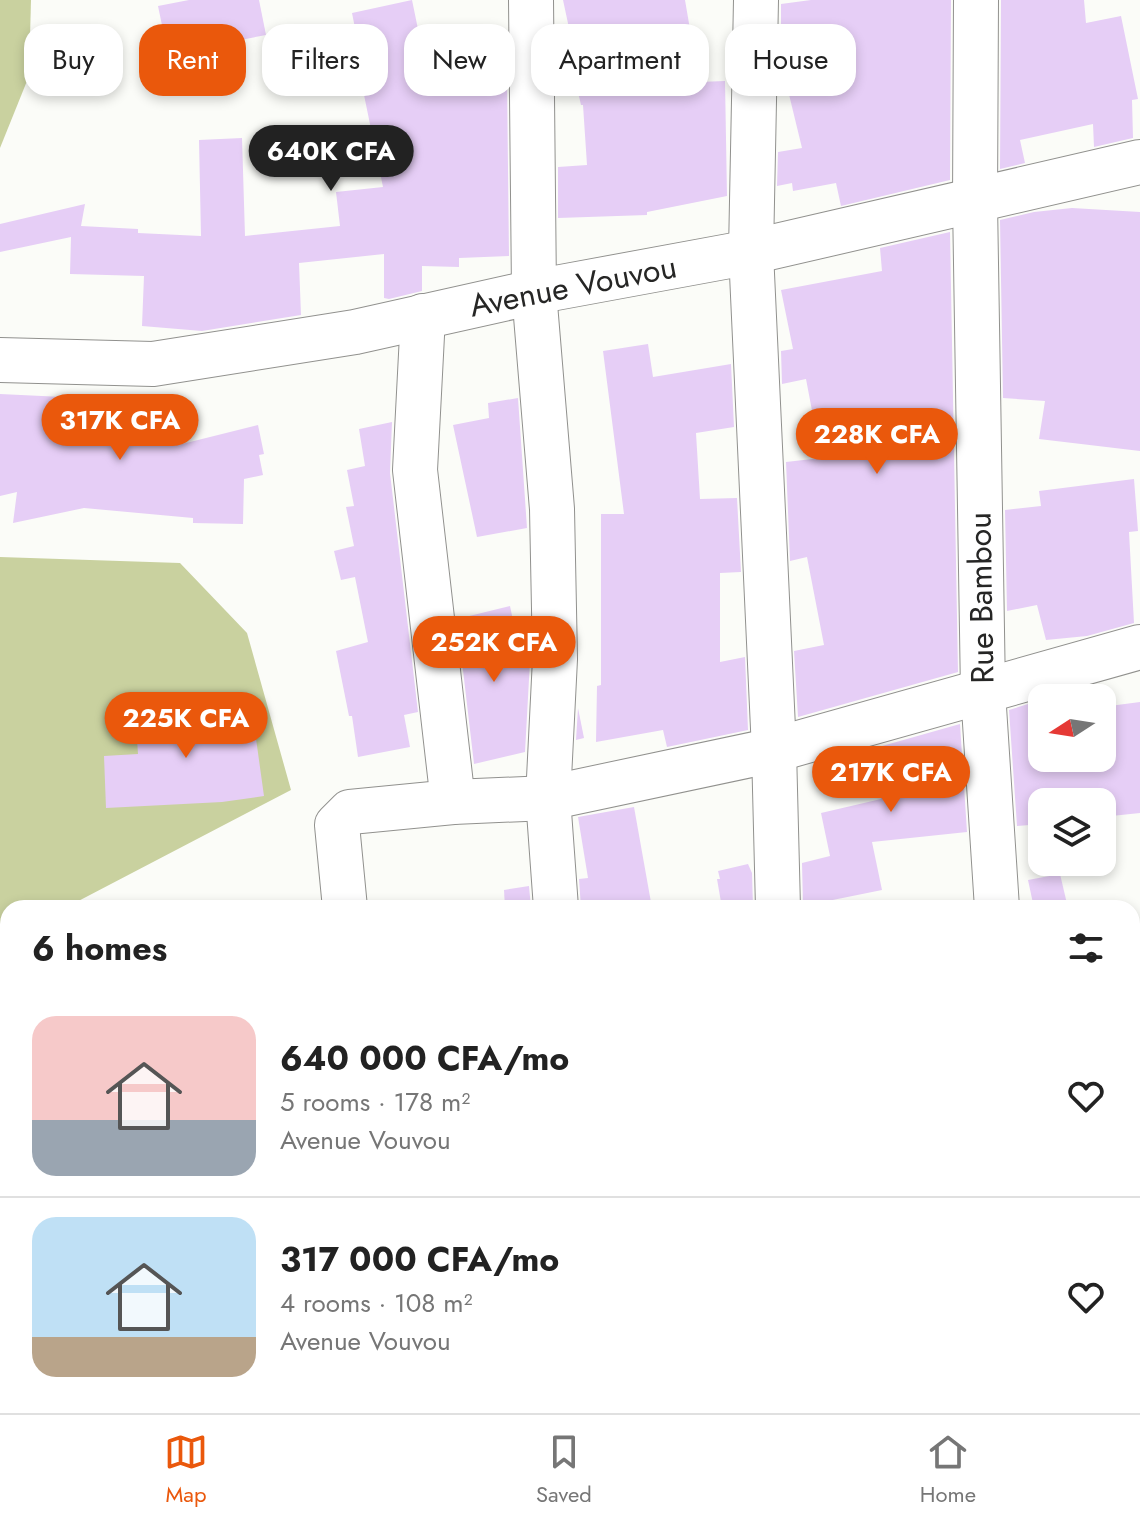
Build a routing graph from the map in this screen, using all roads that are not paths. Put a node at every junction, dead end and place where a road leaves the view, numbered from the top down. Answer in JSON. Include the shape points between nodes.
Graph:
{"nodes":[{"id":1,"x":531,"y":0,"type":"edge"},
{"id":2,"x":756,"y":0,"type":"edge"},
{"id":3,"x":976,"y":0,"type":"edge"},
{"id":4,"x":1140,"y":162,"type":"edge"},
{"id":5,"x":975,"y":202,"type":"junction"},
{"id":6,"x":751,"y":252,"type":"junction"},
{"id":7,"x":534,"y":292,"type":"junction"},
{"id":8,"x":423,"y":316,"type":"junction"},
{"id":9,"x":0,"y":360,"type":"edge"},
{"id":10,"x":1140,"y":647,"type":"edge"},
{"id":11,"x":983,"y":692,"type":"junction"},
{"id":12,"x":774,"y":750,"type":"junction"},
{"id":13,"x":548,"y":798,"type":"junction"},
{"id":14,"x":453,"y":802,"type":"junction"},
{"id":15,"x":344,"y":900,"type":"edge"},
{"id":16,"x":555,"y":900,"type":"edge"},
{"id":17,"x":778,"y":900,"type":"edge"},
{"id":18,"x":996,"y":900,"type":"edge"}],
"edges":[{"from":1,"to":7,"type":"street"},
{"from":2,"to":6,"type":"street"},
{"from":3,"to":5,"type":"street","name":"Rue Bambou"},
{"from":4,"to":5,"type":"street","name":"Avenue Vouvou"},
{"from":5,"to":6,"type":"street","name":"Avenue Vouvou"},
{"from":5,"to":11,"type":"street","name":"Rue Bambou"},
{"from":6,"to":7,"type":"street","name":"Avenue Vouvou"},
{"from":6,"to":12,"type":"street"},
{"from":7,"to":8,"type":"street","name":"Avenue Vouvou"},
{"from":7,"to":13,"type":"street","via":[[552,524],[555,659]]},
{"from":8,"to":9,"type":"street","name":"Avenue Vouvou","via":[[153,364]]},
{"from":8,"to":14,"type":"street","via":[[415,470]]},
{"from":10,"to":11,"type":"street"},
{"from":11,"to":12,"type":"street"},
{"from":11,"to":18,"type":"street","name":"Rue Bambou"},
{"from":12,"to":13,"type":"street"},
{"from":12,"to":17,"type":"street"},
{"from":13,"to":14,"type":"street"},
{"from":13,"to":16,"type":"street"},
{"from":14,"to":15,"type":"street","via":[[350,812],[337,825]]}]}
